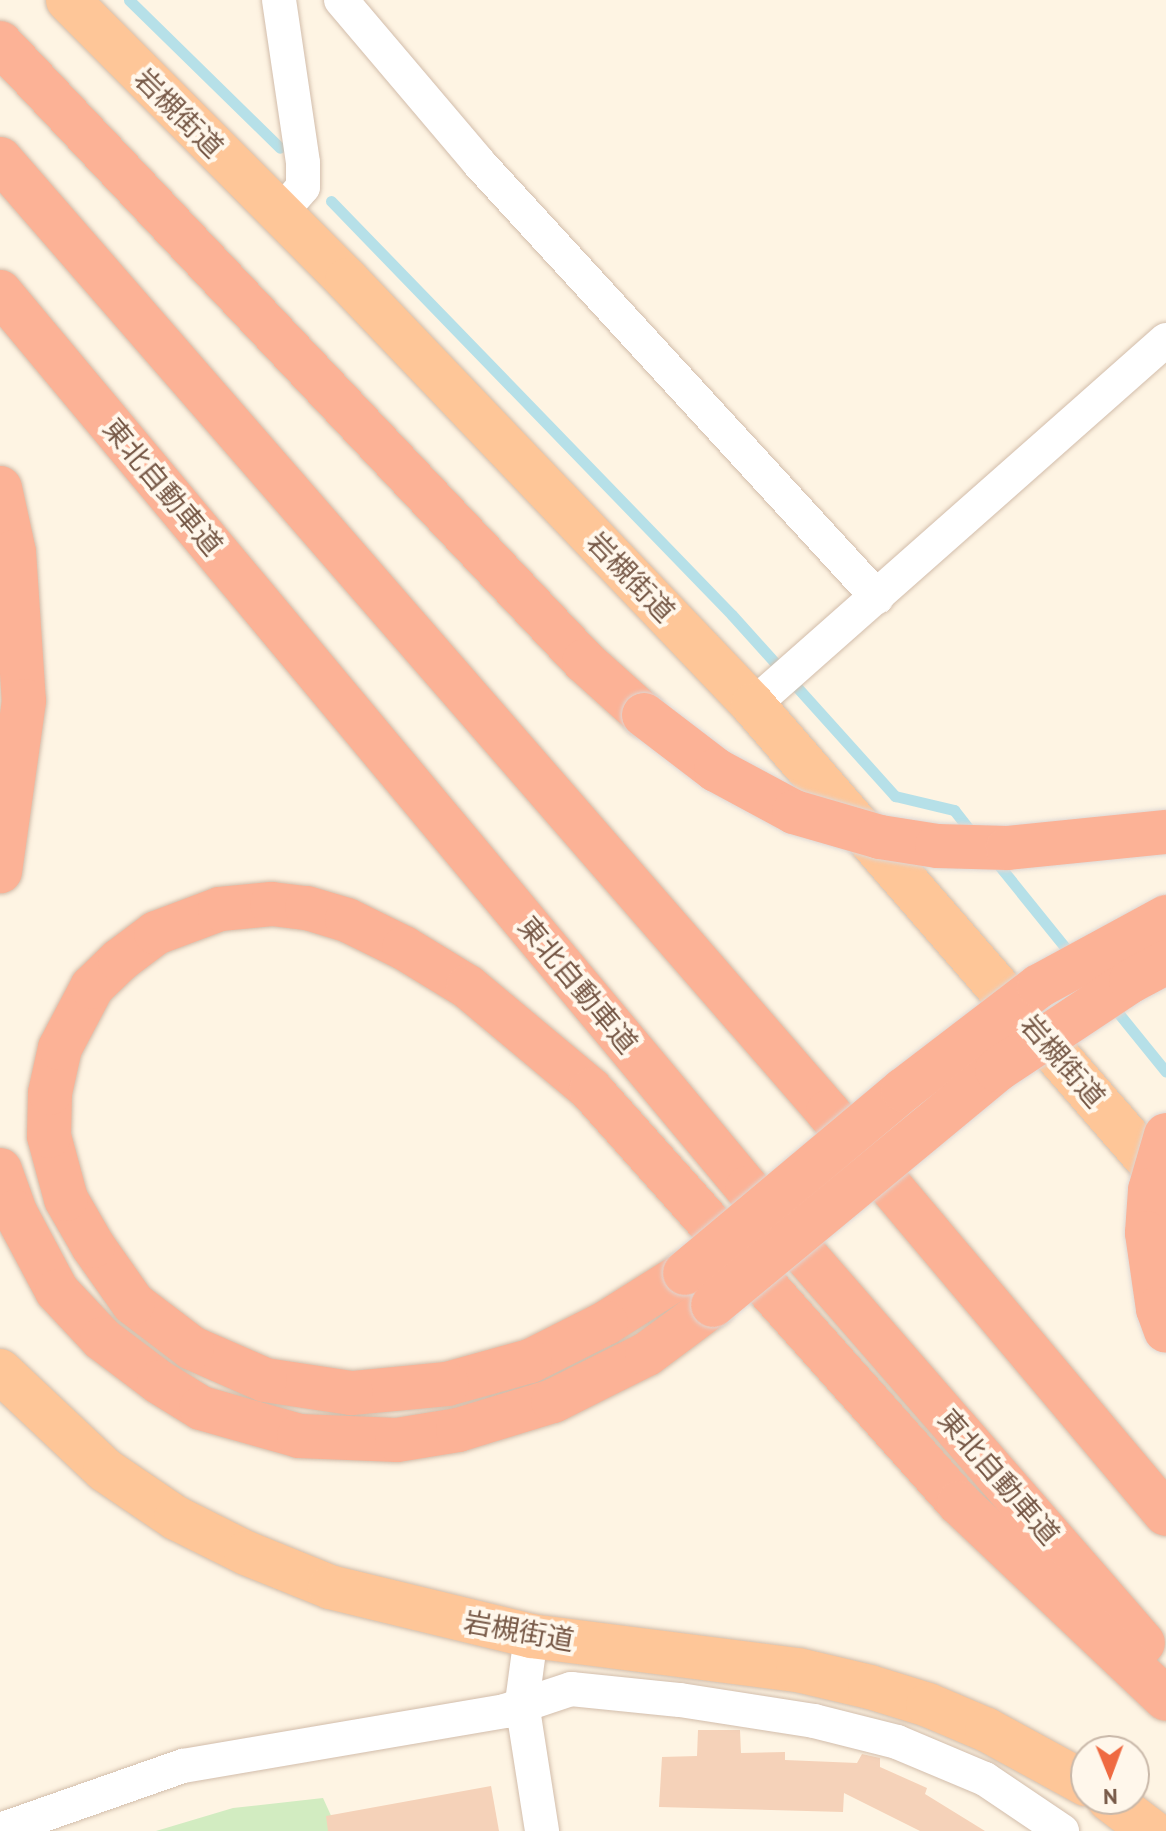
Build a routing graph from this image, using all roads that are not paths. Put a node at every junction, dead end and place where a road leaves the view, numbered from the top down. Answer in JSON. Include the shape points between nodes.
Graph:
{"nodes":[{"id":1,"x":68,"y":0,"type":"edge"},
{"id":2,"x":279,"y":0,"type":"edge"},
{"id":3,"x":341,"y":0,"type":"edge"},
{"id":4,"x":0,"y":43,"type":"edge"},
{"id":5,"x":0,"y":159,"type":"edge"},
{"id":6,"x":279,"y":215,"type":"junction"},
{"id":7,"x":0,"y":292,"type":"edge"},
{"id":8,"x":1166,"y":340,"type":"edge"},
{"id":9,"x":0,"y":488,"type":"edge"},
{"id":10,"x":877,"y":597,"type":"junction"},
{"id":11,"x":776,"y":684,"type":"junction"},
{"id":12,"x":1166,"y":832,"type":"edge"},
{"id":13,"x":0,"y":871,"type":"edge"},
{"id":14,"x":1166,"y":917,"type":"edge"},
{"id":15,"x":1166,"y":962,"type":"edge"},
{"id":16,"x":1163,"y":1160,"type":"edge"},
{"id":17,"x":0,"y":1170,"type":"edge"},
{"id":18,"x":1166,"y":1331,"type":"edge"},
{"id":19,"x":0,"y":1371,"type":"edge"},
{"id":20,"x":1166,"y":1514,"type":"edge"},
{"id":21,"x":531,"y":1636,"type":"junction"},
{"id":22,"x":1166,"y":1669,"type":"edge"},
{"id":23,"x":1166,"y":1699,"type":"edge"},
{"id":24,"x":522,"y":1703,"type":"junction"},
{"id":25,"x":1070,"y":1775,"type":"edge"},
{"id":26,"x":1130,"y":1815,"type":"edge"},
{"id":27,"x":0,"y":1830,"type":"edge"},
{"id":28,"x":542,"y":1831,"type":"edge"},
{"id":29,"x":1062,"y":1831,"type":"edge"},
{"id":30,"x":1151,"y":1831,"type":"edge"}],
"edges":[{"from":1,"to":6,"type":"highway","name":"岩槻街道"},
{"from":2,"to":6,"type":"street","via":[[303,163],[303,187]]},
{"from":3,"to":10,"type":"street","via":[[479,163]]},
{"from":4,"to":12,"type":"highway","bridge":true,"via":[[573,650],[644,715],[716,770],[794,812],[880,837],[937,846],[1008,848]]},
{"from":5,"to":20,"type":"highway","via":[[828,1112]]},
{"from":6,"to":11,"type":"highway","name":"岩槻街道"},
{"from":7,"to":22,"type":"highway","name":"東北自動車道","via":[[747,1188]]},
{"from":8,"to":10,"type":"street"},
{"from":9,"to":13,"type":"highway","via":[[14,552],[24,701]]},
{"from":10,"to":11,"type":"street"},
{"from":11,"to":16,"type":"highway","name":"岩槻街道"},
{"from":14,"to":23,"type":"highway","bridge":true,"via":[[1039,986],[903,1090],[685,1273],[606,1323],[530,1361],[447,1384],[351,1393],[265,1380],[192,1348],[133,1303],[93,1246],[66,1199],[49,1136],[50,1093],[60,1048],[92,987],[156,933],[220,909],[272,904],[347,920],[404,948],[468,987],[591,1090],[959,1503]]},
{"from":15,"to":17,"type":"highway","bridge":true,"via":[[997,1070],[647,1354],[553,1401],[458,1430],[397,1440],[299,1436],[201,1408],[102,1339],[57,1291],[15,1212]]},
{"from":16,"to":18,"type":"highway","bridge":true,"via":[[1150,1190],[1147,1233]]},
{"from":19,"to":21,"type":"highway","name":"岩槻街道","via":[[105,1470],[190,1525],[330,1587]]},
{"from":21,"to":24,"type":"street"},
{"from":21,"to":25,"type":"highway","name":"岩槻街道","via":[[798,1670],[870,1687],[987,1730]]},
{"from":24,"to":27,"type":"street","via":[[505,1711],[183,1766]]},
{"from":24,"to":28,"type":"street"},
{"from":24,"to":29,"type":"street","via":[[571,1689],[814,1721],[897,1742],[985,1779]]},
{"from":26,"to":30,"type":"highway"}]}
